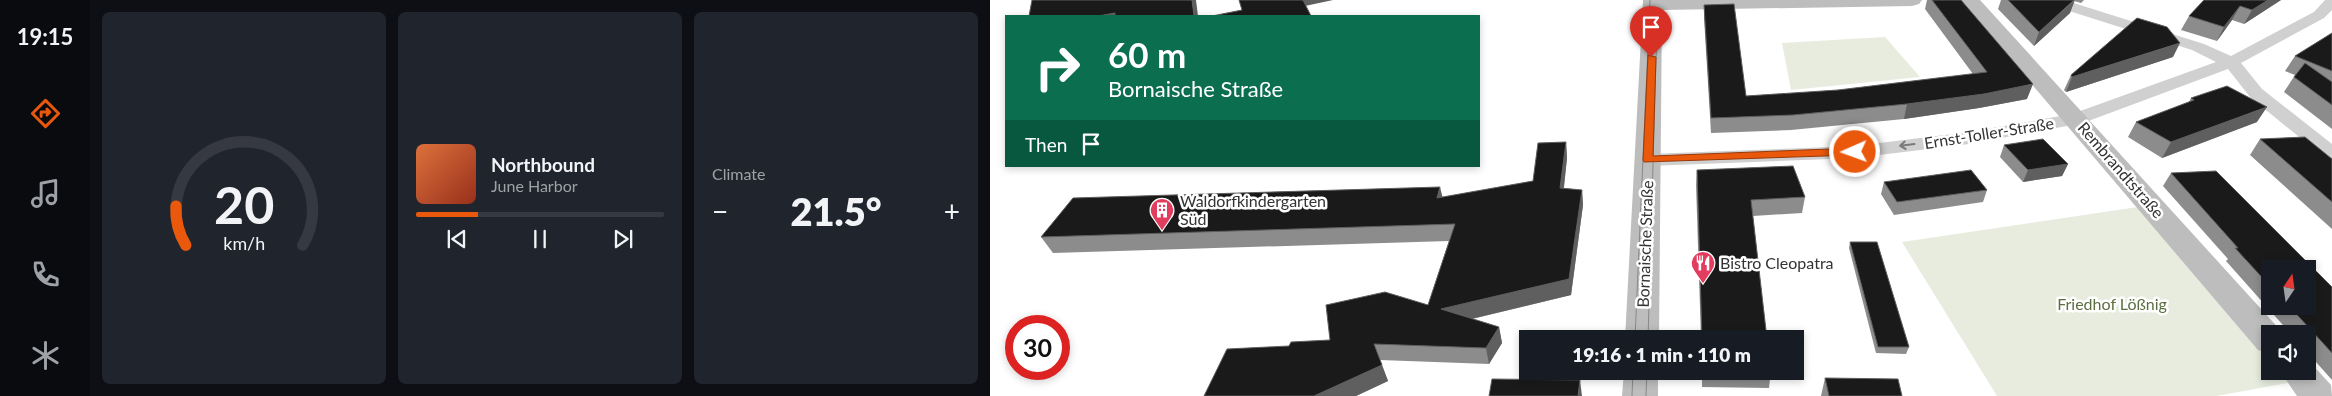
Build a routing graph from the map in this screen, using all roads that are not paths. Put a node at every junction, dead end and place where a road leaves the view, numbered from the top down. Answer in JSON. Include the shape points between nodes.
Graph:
{"nodes":[{"id":1,"x":1912,"y":0,"type":"edge"},
{"id":2,"x":1970,"y":0,"type":"edge"},
{"id":3,"x":2048,"y":0,"type":"edge"},
{"id":4,"x":1653,"y":2,"type":"edge"},
{"id":5,"x":2329,"y":8,"type":"edge"},
{"id":6,"x":2232,"y":62,"type":"junction"},
{"id":7,"x":2076,"y":118,"type":"junction"},
{"id":8,"x":2332,"y":154,"type":"edge"},
{"id":9,"x":1648,"y":160,"type":"junction"},
{"id":10,"x":1642,"y":330,"type":"edge"},
{"id":11,"x":2261,"y":331,"type":"edge"},
{"id":12,"x":1641,"y":380,"type":"edge"},
{"id":13,"x":2305,"y":380,"type":"edge"},
{"id":14,"x":1640,"y":396,"type":"edge"},
{"id":15,"x":2318,"y":396,"type":"edge"}],
"edges":[{"from":1,"to":4,"type":"street"},
{"from":2,"to":7,"type":"street","name":"Rembrandtstraße"},
{"from":3,"to":6,"type":"street","via":[[2198,47]]},
{"from":4,"to":9,"type":"street","name":"Bornaische Straße"},
{"from":5,"to":6,"type":"street","name":"Ernst-Toller-Straße"},
{"from":6,"to":7,"type":"street","name":"Ernst-Toller-Straße"},
{"from":6,"to":8,"type":"street","via":[[2256,93]]},
{"from":7,"to":9,"type":"street","name":"Ernst-Toller-Straße","one_way":true,"via":[[1969,138],[1855,152]]},
{"from":7,"to":11,"type":"street","name":"Rembrandtstraße"},
{"from":9,"to":10,"type":"street","name":"Bornaische Straße"},
{"from":12,"to":14,"type":"street"},
{"from":13,"to":15,"type":"street"}]}
